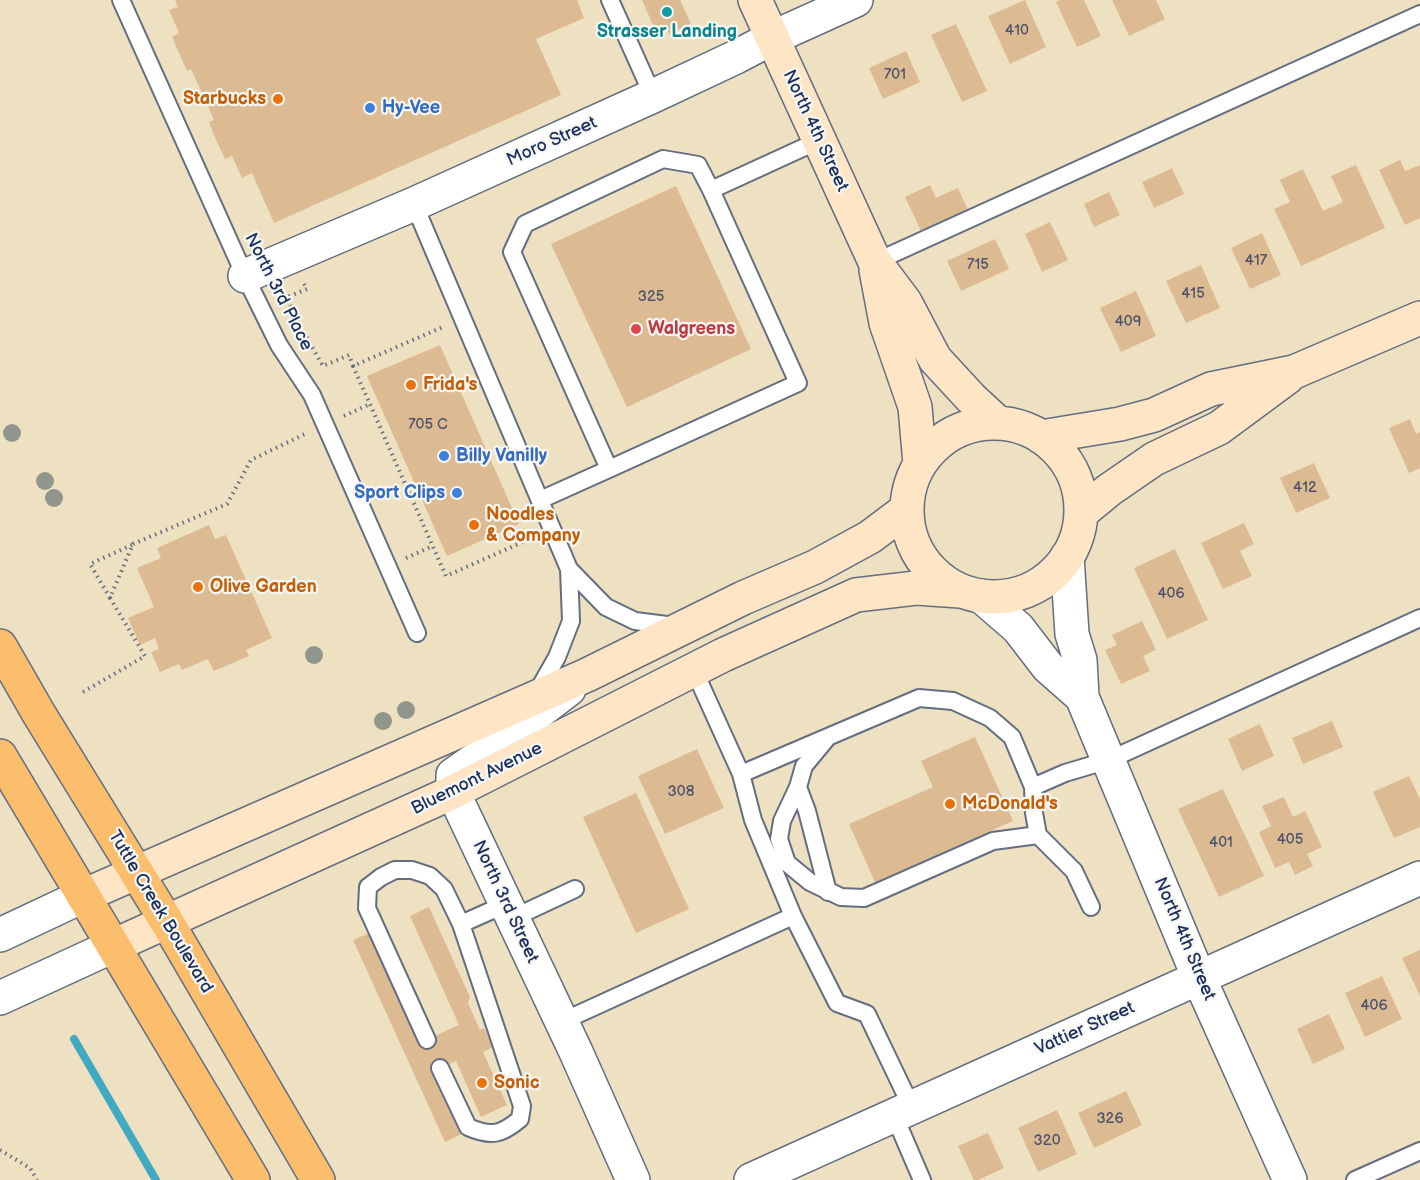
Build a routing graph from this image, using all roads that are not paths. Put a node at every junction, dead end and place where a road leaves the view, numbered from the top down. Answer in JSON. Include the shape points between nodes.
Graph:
{"nodes":[{"id":1,"x":121,"y":0,"type":"edge"},
{"id":2,"x":610,"y":0,"type":"edge"},
{"id":3,"x":755,"y":0,"type":"edge"},
{"id":4,"x":842,"y":6,"type":"edge"},
{"id":5,"x":1420,"y":14,"type":"edge"},
{"id":6,"x":772,"y":38,"type":"junction"},
{"id":7,"x":652,"y":96,"type":"junction"},
{"id":8,"x":820,"y":140,"type":"junction"},
{"id":9,"x":711,"y":190,"type":"junction"},
{"id":10,"x":414,"y":204,"type":"junction"},
{"id":11,"x":875,"y":262,"type":"junction"},
{"id":12,"x":245,"y":276,"type":"junction"},
{"id":13,"x":1420,"y":318,"type":"edge"},
{"id":14,"x":1294,"y":372,"type":"junction"},
{"id":15,"x":998,"y":423,"type":"junction"},
{"id":16,"x":1041,"y":437,"type":"junction"},
{"id":17,"x":920,"y":464,"type":"junction"},
{"id":18,"x":609,"y":469,"type":"junction"},
{"id":19,"x":540,"y":500,"type":"junction"},
{"id":20,"x":906,"y":510,"type":"junction"},
{"id":21,"x":1081,"y":513,"type":"junction"},
{"id":22,"x":1067,"y":557,"type":"junction"},
{"id":23,"x":569,"y":569,"type":"junction"},
{"id":24,"x":970,"y":593,"type":"junction"},
{"id":25,"x":1420,"y":618,"type":"edge"},
{"id":26,"x":686,"y":628,"type":"junction"},
{"id":27,"x":417,"y":633,"type":"dead end"},
{"id":28,"x":0,"y":646,"type":"edge"},
{"id":29,"x":693,"y":670,"type":"junction"},
{"id":30,"x":587,"y":675,"type":"junction"},
{"id":31,"x":1082,"y":697,"type":"junction"},
{"id":32,"x":532,"y":700,"type":"junction"},
{"id":33,"x":828,"y":737,"type":"junction"},
{"id":34,"x":0,"y":756,"type":"edge"},
{"id":35,"x":1109,"y":760,"type":"junction"},
{"id":36,"x":741,"y":774,"type":"junction"},
{"id":37,"x":798,"y":787,"type":"junction"},
{"id":38,"x":1033,"y":787,"type":"junction"},
{"id":39,"x":453,"y":792,"type":"junction"},
{"id":40,"x":1038,"y":835,"type":"junction"},
{"id":41,"x":136,"y":872,"type":"junction"},
{"id":42,"x":1420,"y":878,"type":"edge"},
{"id":43,"x":575,"y":889,"type":"dead end"},
{"id":44,"x":828,"y":892,"type":"junction"},
{"id":45,"x":82,"y":896,"type":"junction"},
{"id":46,"x":1091,"y":907,"type":"dead end"},
{"id":47,"x":509,"y":911,"type":"junction"},
{"id":48,"x":793,"y":916,"type":"junction"},
{"id":49,"x":167,"y":922,"type":"junction"},
{"id":50,"x":461,"y":924,"type":"junction"},
{"id":51,"x":0,"y":935,"type":"edge"},
{"id":52,"x":113,"y":946,"type":"junction"},
{"id":53,"x":1199,"y":978,"type":"junction"},
{"id":54,"x":0,"y":998,"type":"edge"},
{"id":55,"x":561,"y":1022,"type":"junction"},
{"id":56,"x":427,"y":1040,"type":"dead end"},
{"id":57,"x":440,"y":1068,"type":"dead end"},
{"id":58,"x":903,"y":1111,"type":"junction"},
{"id":59,"x":1420,"y":1151,"type":"edge"},
{"id":60,"x":253,"y":1180,"type":"edge"},
{"id":61,"x":318,"y":1180,"type":"edge"},
{"id":62,"x":633,"y":1180,"type":"edge"},
{"id":63,"x":751,"y":1180,"type":"edge"},
{"id":64,"x":922,"y":1180,"type":"edge"},
{"id":65,"x":1290,"y":1180,"type":"edge"},
{"id":66,"x":1355,"y":1180,"type":"edge"}],
"edges":[{"from":1,"to":12,"type":"lane","name":"North 3rd Place"},
{"from":2,"to":7,"type":"lane"},
{"from":3,"to":6,"type":"main road","name":"North 4th Street"},
{"from":4,"to":6,"type":"street","name":"Moro Street"},
{"from":5,"to":11,"type":"lane"},
{"from":6,"to":7,"type":"street","name":"Moro Street"},
{"from":6,"to":8,"type":"main road","name":"North 4th Street"},
{"from":7,"to":10,"type":"street","name":"Moro Street"},
{"from":8,"to":9,"type":"lane"},
{"from":8,"to":11,"type":"main road","name":"North 4th Street"},
{"from":9,"to":18,"type":"lane","via":[[798,383]]},
{"from":9,"to":18,"type":"lane","via":[[698,165],[663,159],[525,224],[512,252]]},
{"from":10,"to":12,"type":"street","name":"Moro Street"},
{"from":10,"to":19,"type":"lane"},
{"from":11,"to":15,"type":"main road","name":"North 4th Street","via":[[905,302],[935,359]]},
{"from":11,"to":17,"type":"main road","name":"North 4th Street","via":[[886,323],[915,407]]},
{"from":12,"to":27,"type":"lane","name":"North 3rd Place","via":[[279,345],[312,395]]},
{"from":13,"to":14,"type":"main road"},
{"from":14,"to":16,"type":"main road","via":[[1211,389],[1154,415],[1120,424]]},
{"from":14,"to":21,"type":"main road","via":[[1219,428],[1154,459]]},
{"from":15,"to":16,"type":"main road","via":[[1018,426]]},
{"from":15,"to":17,"type":"main road","via":[[968,427],[949,436]]},
{"from":16,"to":21,"type":"main road","via":[[1063,456],[1073,474]]},
{"from":17,"to":20,"type":"main road"},
{"from":18,"to":19,"type":"lane"},
{"from":19,"to":23,"type":"lane"},
{"from":20,"to":24,"type":"main road","via":[[915,548],[927,566],[940,579]]},
{"from":20,"to":26,"type":"main road","via":[[870,537],[816,567]]},
{"from":21,"to":22,"type":"main road"},
{"from":22,"to":24,"type":"main road","via":[[1047,579],[1023,592],[1003,597]]},
{"from":22,"to":31,"type":"street","name":"North 4th Street","via":[[1072,634],[1080,660]]},
{"from":23,"to":26,"type":"lane","via":[[606,606],[635,621]]},
{"from":23,"to":32,"type":"lane","via":[[571,621],[557,657]]},
{"from":24,"to":29,"type":"main road","name":"Bluemont Avenue","via":[[916,588],[856,595]]},
{"from":24,"to":31,"type":"street","name":"North 4th Street","via":[[1018,628],[1048,667]]},
{"from":25,"to":35,"type":"lane"},
{"from":26,"to":30,"type":"main road"},
{"from":28,"to":41,"type":"highway","name":"Tuttle Creek Boulevard"},
{"from":29,"to":36,"type":"lane"},
{"from":29,"to":39,"type":"main road","name":"Bluemont Avenue"},
{"from":30,"to":32,"type":"main road"},
{"from":30,"to":39,"type":"street","via":[[453,774]]},
{"from":31,"to":35,"type":"street","name":"North 4th Street"},
{"from":32,"to":41,"type":"main road"},
{"from":33,"to":36,"type":"lane"},
{"from":33,"to":37,"type":"lane","via":[[804,766]]},
{"from":33,"to":38,"type":"lane","via":[[919,698],[953,701],[990,718],[1012,737]]},
{"from":34,"to":45,"type":"highway"},
{"from":35,"to":38,"type":"lane"},
{"from":35,"to":53,"type":"street","name":"North 4th Street"},
{"from":36,"to":48,"type":"lane","via":[[753,820]]},
{"from":37,"to":44,"type":"lane"},
{"from":37,"to":44,"type":"lane","via":[[782,821],[779,838],[787,863]]},
{"from":38,"to":40,"type":"lane"},
{"from":39,"to":47,"type":"street","name":"North 3rd Street"},
{"from":39,"to":49,"type":"main road","name":"Bluemont Avenue"},
{"from":40,"to":44,"type":"lane","via":[[993,841],[864,898]]},
{"from":40,"to":46,"type":"lane","via":[[1074,871]]},
{"from":41,"to":45,"type":"main road"},
{"from":41,"to":49,"type":"highway","name":"Tuttle Creek Boulevard"},
{"from":42,"to":53,"type":"street","name":"Vattier Street"},
{"from":43,"to":47,"type":"lane"},
{"from":45,"to":51,"type":"street"},
{"from":45,"to":52,"type":"highway"},
{"from":47,"to":50,"type":"lane"},
{"from":47,"to":55,"type":"street","name":"North 3rd Street"},
{"from":48,"to":55,"type":"lane","via":[[620,987]]},
{"from":48,"to":58,"type":"lane","via":[[837,1003],[867,1014]]},
{"from":49,"to":52,"type":"main road","name":"Bluemont Avenue"},
{"from":49,"to":61,"type":"highway","name":"Tuttle Creek Boulevard"},
{"from":50,"to":56,"type":"lane","via":[[444,889],[429,876],[395,870],[368,887],[367,908]]},
{"from":50,"to":57,"type":"lane","via":[[522,1106],[520,1119],[505,1132],[484,1134],[468,1127]]},
{"from":52,"to":54,"type":"street","name":"Bluemont Avenue"},
{"from":52,"to":60,"type":"highway"},
{"from":53,"to":58,"type":"street","name":"Vattier Street"},
{"from":53,"to":65,"type":"street","name":"North 4th Street"},
{"from":55,"to":62,"type":"street","name":"North 3rd Street"},
{"from":58,"to":63,"type":"street","name":"Vattier Street"},
{"from":58,"to":64,"type":"lane"},
{"from":59,"to":66,"type":"lane"}]}
